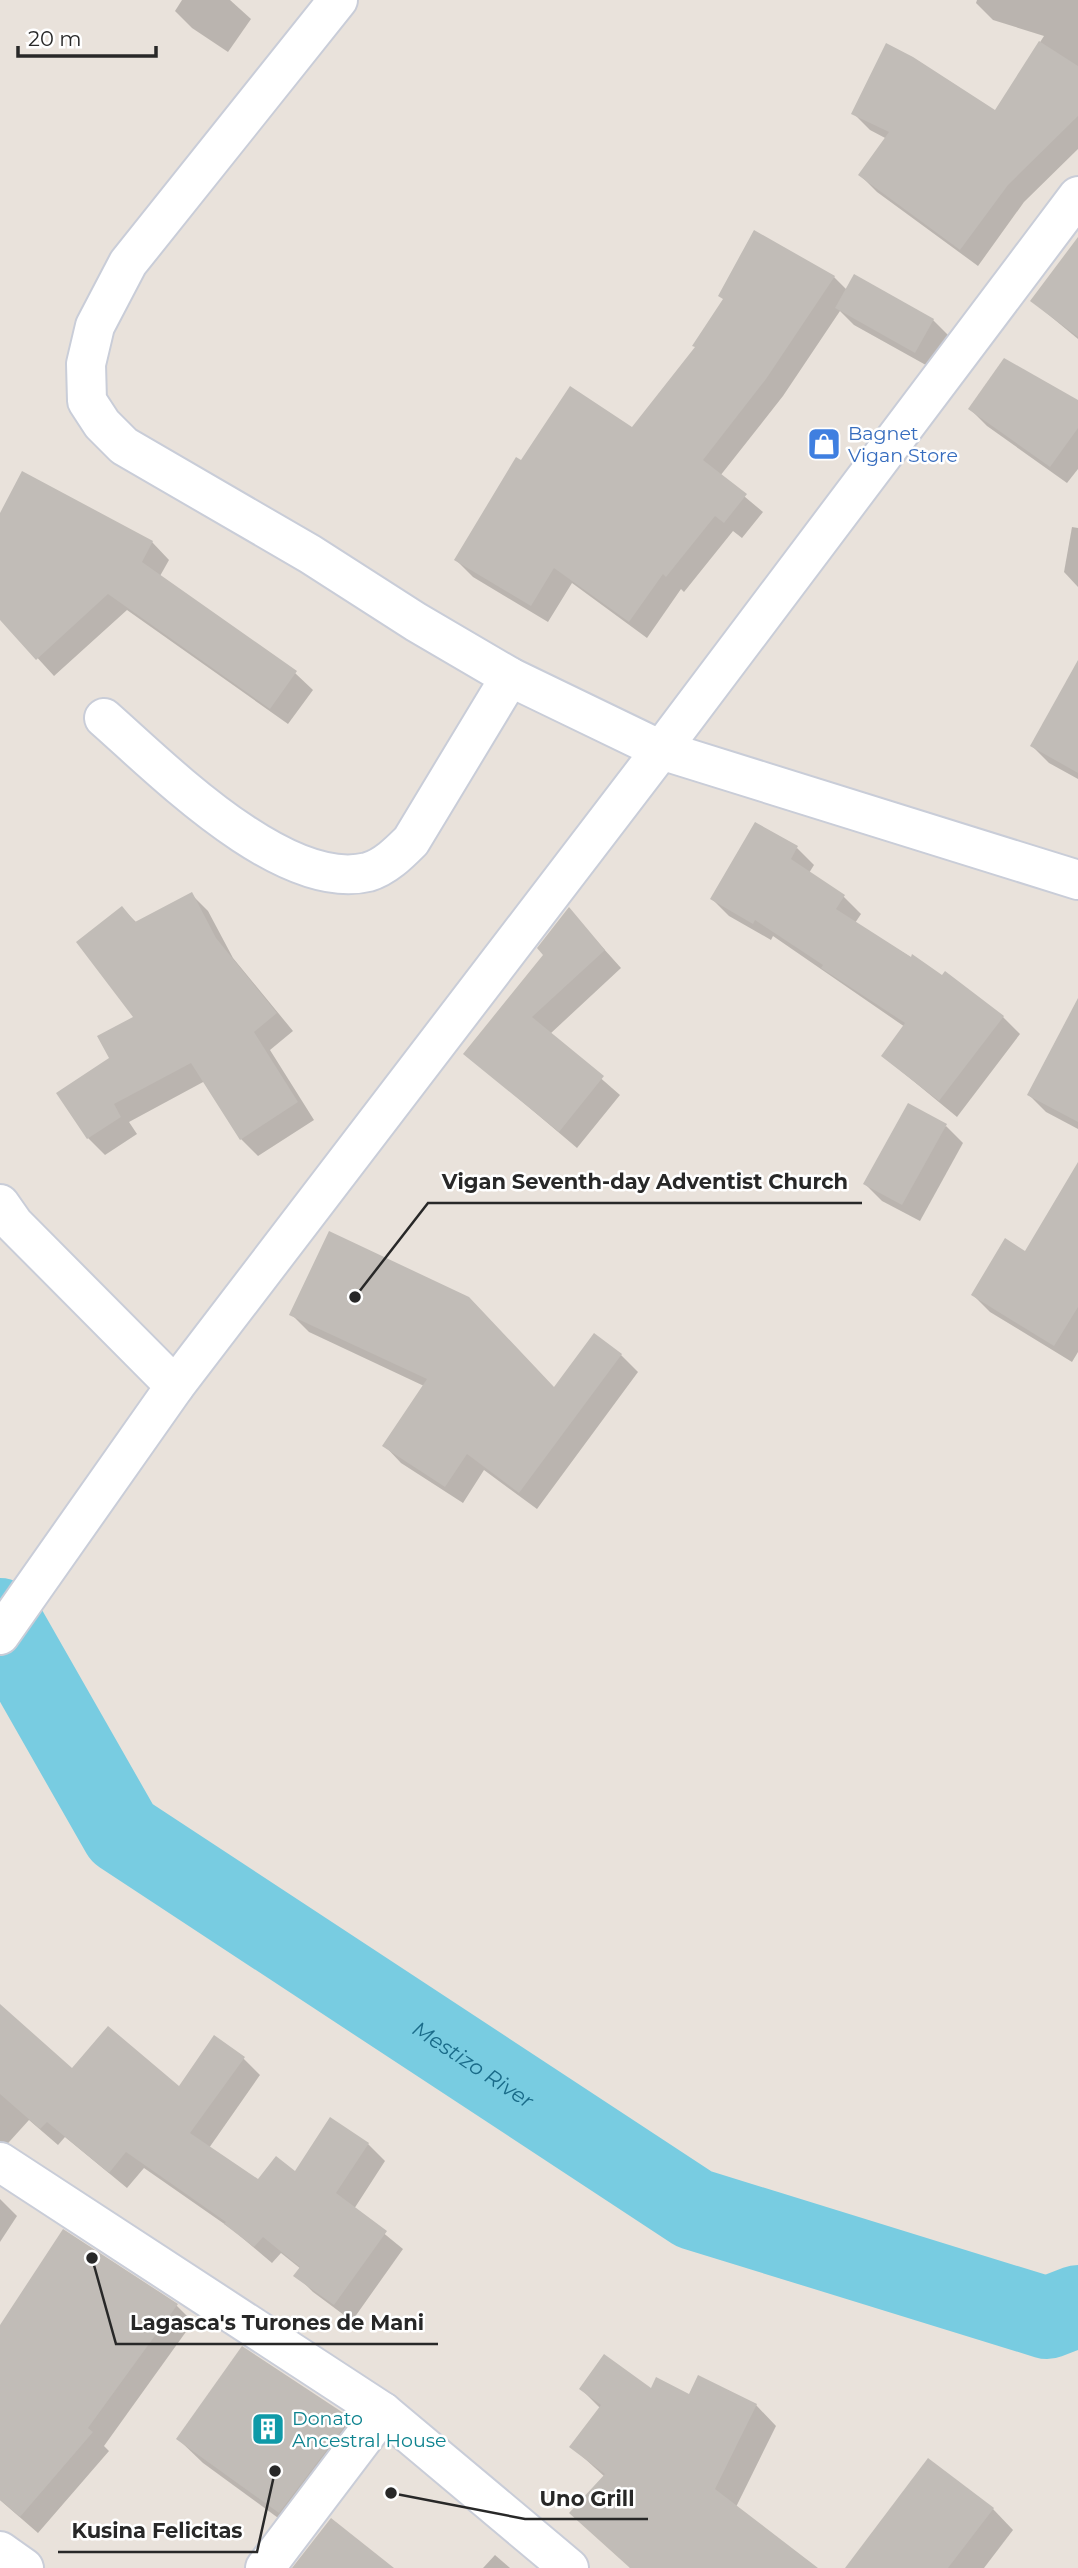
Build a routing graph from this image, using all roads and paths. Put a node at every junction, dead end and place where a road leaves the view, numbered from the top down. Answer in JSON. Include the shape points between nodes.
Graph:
{"nodes":[{"id":1,"x":338,"y":0,"type":"edge"},
{"id":2,"x":1078,"y":196,"type":"edge"},
{"id":3,"x":510,"y":677,"type":"junction"},
{"id":4,"x":104,"y":718,"type":"dead end"},
{"id":5,"x":662,"y":750,"type":"junction"},
{"id":6,"x":1078,"y":880,"type":"edge"},
{"id":7,"x":0,"y":1204,"type":"edge"},
{"id":8,"x":175,"y":1386,"type":"junction"},
{"id":9,"x":0,"y":1635,"type":"edge"},
{"id":10,"x":0,"y":2162,"type":"edge"},
{"id":11,"x":383,"y":2412,"type":"junction"},
{"id":12,"x":0,"y":2551,"type":"edge"},
{"id":13,"x":24,"y":2568,"type":"edge"},
{"id":14,"x":265,"y":2568,"type":"edge"},
{"id":15,"x":569,"y":2568,"type":"edge"}],
"edges":[{"from":1,"to":3,"type":"street","via":[[128,263],[95,326],[86,364],[87,401],[124,446]]},
{"from":2,"to":5,"type":"street"},
{"from":3,"to":4,"type":"street","via":[[411,841],[391,860],[368,872],[334,873],[281,856],[221,821]]},
{"from":3,"to":5,"type":"street"},
{"from":5,"to":6,"type":"street"},
{"from":5,"to":8,"type":"street"},
{"from":7,"to":8,"type":"street","via":[[14,1224]]},
{"from":8,"to":9,"type":"street"},
{"from":10,"to":11,"type":"street"},
{"from":11,"to":14,"type":"street"},
{"from":11,"to":15,"type":"street"},
{"from":12,"to":13,"type":"street"}]}
